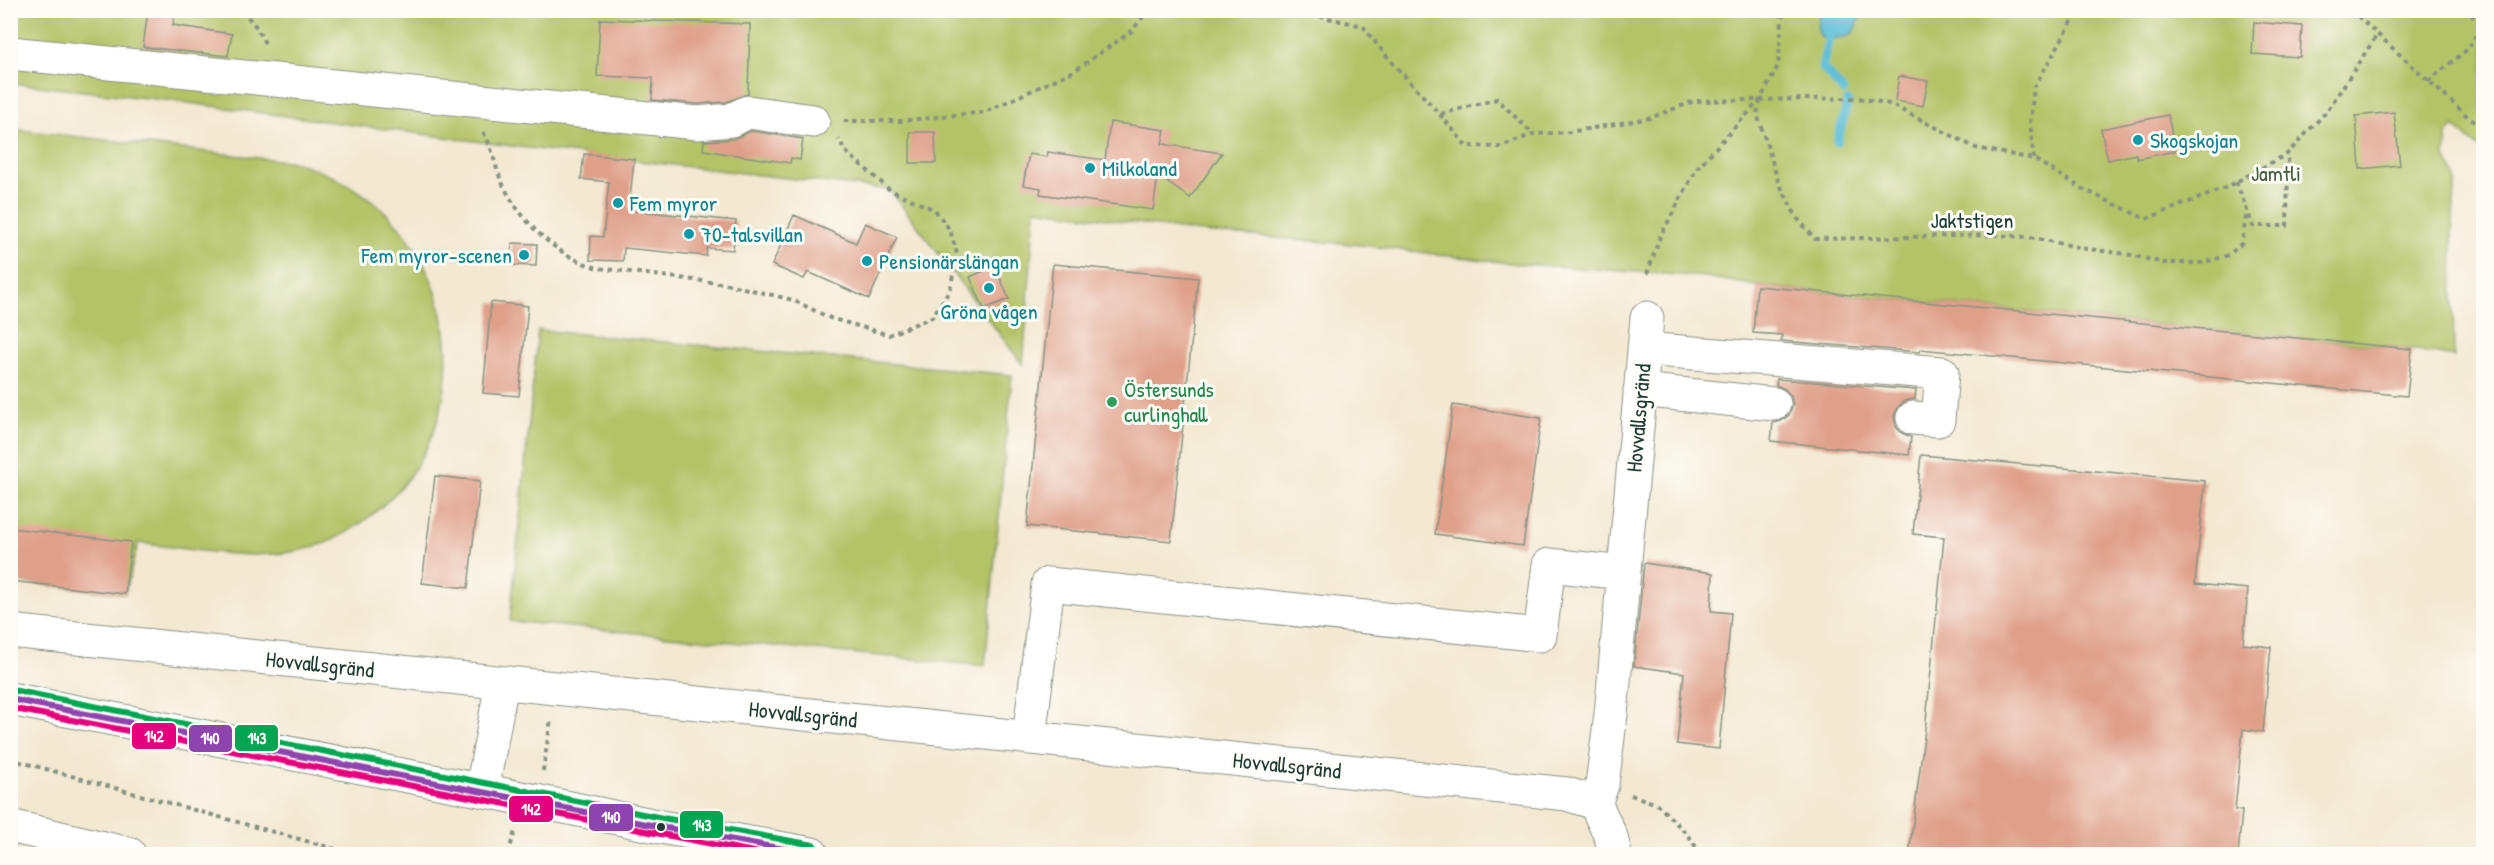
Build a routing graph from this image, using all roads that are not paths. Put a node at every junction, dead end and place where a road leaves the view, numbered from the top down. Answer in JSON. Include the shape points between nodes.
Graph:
{"nodes":[{"id":1,"x":10,"y":53,"type":"edge"},
{"id":2,"x":813,"y":121,"type":"dead end"},
{"id":3,"x":1640,"y":390,"type":"junction"},
{"id":4,"x":1774,"y":404,"type":"dead end"},
{"id":5,"x":1913,"y":418,"type":"dead end"},
{"id":6,"x":1624,"y":573,"type":"junction"},
{"id":7,"x":10,"y":631,"type":"edge"},
{"id":8,"x":502,"y":682,"type":"junction"},
{"id":9,"x":10,"y":699,"type":"edge"},
{"id":10,"x":1029,"y":738,"type":"junction"},
{"id":11,"x":483,"y":790,"type":"junction"},
{"id":12,"x":1595,"y":803,"type":"junction"},
{"id":13,"x":10,"y":826,"type":"edge"},
{"id":14,"x":129,"y":855,"type":"edge"},
{"id":15,"x":812,"y":855,"type":"edge"},
{"id":16,"x":1615,"y":855,"type":"edge"}],
"edges":[{"from":1,"to":2,"type":"street","via":[[697,123],[730,120],[748,112]]},
{"from":3,"to":4,"type":"street"},
{"from":3,"to":5,"type":"street","name":"Hovvallsgränd","via":[[1645,334],[1942,373],[1938,420]]},
{"from":3,"to":6,"type":"street","name":"Hovvallsgränd"},
{"from":6,"to":10,"type":"street","via":[[1549,565],[1540,635],[1048,584]]},
{"from":6,"to":12,"type":"street","name":"Hovvallsgränd","via":[[1602,785]]},
{"from":7,"to":8,"type":"street","name":"Hovvallsgränd"},
{"from":8,"to":10,"type":"street","name":"Hovvallsgränd"},
{"from":8,"to":11,"type":"street"},
{"from":9,"to":11,"type":"street"},
{"from":10,"to":12,"type":"street","name":"Hovvallsgränd","via":[[1567,794]]},
{"from":11,"to":15,"type":"street"},
{"from":12,"to":16,"type":"street"},
{"from":13,"to":14,"type":"street"}]}
